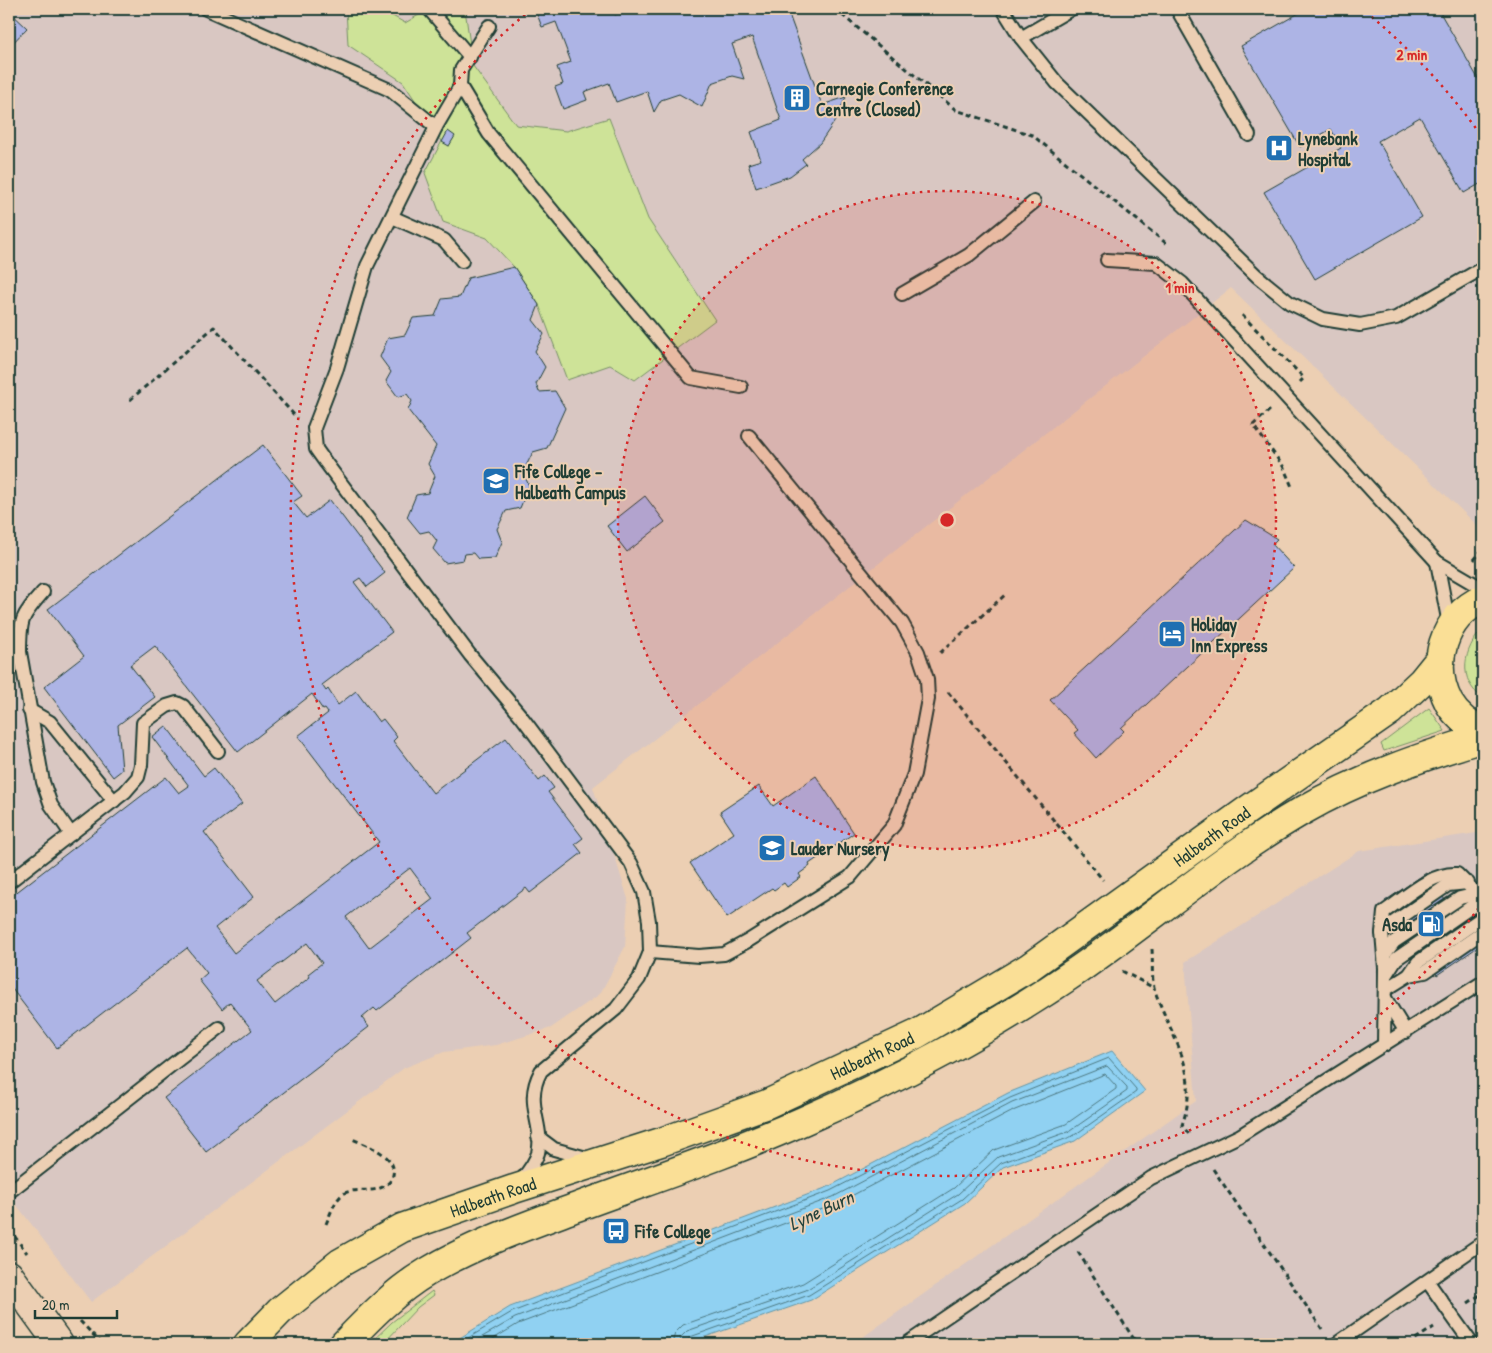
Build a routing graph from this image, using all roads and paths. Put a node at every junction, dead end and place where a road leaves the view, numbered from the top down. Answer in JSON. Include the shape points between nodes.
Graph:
{"nodes":[{"id":1,"x":206,"y":9,"type":"edge"},
{"id":2,"x":429,"y":9,"type":"edge"},
{"id":3,"x":835,"y":9,"type":"edge"},
{"id":4,"x":1003,"y":9,"type":"edge"},
{"id":5,"x":1071,"y":9,"type":"edge"},
{"id":6,"x":1177,"y":9,"type":"edge"},
{"id":7,"x":489,"y":26,"type":"dead end"},
{"id":8,"x":1020,"y":38,"type":"junction"},
{"id":9,"x":470,"y":57,"type":"junction"},
{"id":10,"x":460,"y":86,"type":"junction"},
{"id":11,"x":436,"y":127,"type":"junction"},
{"id":12,"x":1249,"y":135,"type":"dead end"},
{"id":13,"x":1034,"y":202,"type":"dead end"},
{"id":14,"x":392,"y":217,"type":"junction"},
{"id":15,"x":1174,"y":250,"type":"dead end"},
{"id":16,"x":1107,"y":260,"type":"dead end"},
{"id":17,"x":462,"y":261,"type":"dead end"},
{"id":18,"x":1483,"y":268,"type":"edge"},
{"id":19,"x":902,"y":294,"type":"dead end"},
{"id":20,"x":1237,"y":310,"type":"dead end"},
{"id":21,"x":741,"y":387,"type":"dead end"},
{"id":22,"x":1284,"y":397,"type":"junction"},
{"id":23,"x":130,"y":400,"type":"dead end"},
{"id":24,"x":302,"y":424,"type":"dead end"},
{"id":25,"x":749,"y":436,"type":"dead end"},
{"id":26,"x":1293,"y":489,"type":"dead end"},
{"id":27,"x":1437,"y":562,"type":"junction"},
{"id":28,"x":1483,"y":589,"type":"edge"},
{"id":29,"x":43,"y":592,"type":"dead end"},
{"id":30,"x":1006,"y":594,"type":"dead end"},
{"id":31,"x":1483,"y":599,"type":"edge"},
{"id":32,"x":1450,"y":629,"type":"junction"},
{"id":33,"x":934,"y":659,"type":"dead end"},
{"id":34,"x":1439,"y":660,"type":"junction"},
{"id":35,"x":946,"y":688,"type":"dead end"},
{"id":36,"x":29,"y":710,"type":"junction"},
{"id":37,"x":1483,"y":733,"type":"edge"},
{"id":38,"x":1483,"y":738,"type":"edge"},
{"id":39,"x":218,"y":751,"type":"dead end"},
{"id":40,"x":114,"y":801,"type":"junction"},
{"id":41,"x":71,"y":834,"type":"junction"},
{"id":42,"x":9,"y":882,"type":"edge"},
{"id":43,"x":1106,"y":882,"type":"dead end"},
{"id":44,"x":1481,"y":899,"type":"edge"},
{"id":45,"x":1483,"y":917,"type":"edge"},
{"id":46,"x":1483,"y":932,"type":"edge"},
{"id":47,"x":650,"y":952,"type":"junction"},
{"id":48,"x":1384,"y":955,"type":"junction"},
{"id":49,"x":1115,"y":968,"type":"dead end"},
{"id":50,"x":1409,"y":975,"type":"junction"},
{"id":51,"x":1384,"y":976,"type":"junction"},
{"id":52,"x":1483,"y":982,"type":"edge"},
{"id":53,"x":1154,"y":989,"type":"dead end"},
{"id":54,"x":1385,"y":994,"type":"junction"},
{"id":55,"x":219,"y":1028,"type":"dead end"},
{"id":56,"x":1406,"y":1032,"type":"junction"},
{"id":57,"x":1384,"y":1046,"type":"junction"},
{"id":58,"x":538,"y":1137,"type":"junction"},
{"id":59,"x":352,"y":1139,"type":"dead end"},
{"id":60,"x":601,"y":1161,"type":"junction"},
{"id":61,"x":514,"y":1189,"type":"junction"},
{"id":62,"x":9,"y":1192,"type":"edge"},
{"id":63,"x":326,"y":1224,"type":"dead end"},
{"id":64,"x":1066,"y":1234,"type":"junction"},
{"id":65,"x":1483,"y":1242,"type":"edge"},
{"id":66,"x":9,"y":1275,"type":"edge"},
{"id":67,"x":1428,"y":1282,"type":"junction"},
{"id":68,"x":58,"y":1342,"type":"edge"},
{"id":69,"x":248,"y":1344,"type":"edge"},
{"id":70,"x":344,"y":1344,"type":"edge"},
{"id":71,"x":906,"y":1344,"type":"edge"},
{"id":72,"x":1137,"y":1344,"type":"edge"},
{"id":73,"x":1336,"y":1344,"type":"edge"},
{"id":74,"x":1472,"y":1344,"type":"edge"}],
"edges":[{"from":1,"to":11,"type":"lane","via":[[390,90]]},
{"from":2,"to":9,"type":"lane"},
{"from":3,"to":15,"type":"path","via":[[956,110],[1032,135]]},
{"from":4,"to":8,"type":"lane"},
{"from":5,"to":8,"type":"lane"},
{"from":6,"to":12,"type":"lane"},
{"from":7,"to":9,"type":"lane"},
{"from":8,"to":18,"type":"lane","via":[[1057,83],[1257,276],[1290,303],[1323,319],[1370,324],[1396,318]]},
{"from":9,"to":10,"type":"lane","via":[[461,70]]},
{"from":10,"to":11,"type":"lane"},
{"from":10,"to":21,"type":"lane","via":[[489,134],[691,378]]},
{"from":11,"to":14,"type":"lane"},
{"from":13,"to":19,"type":"lane","via":[[969,255]]},
{"from":14,"to":17,"type":"lane","via":[[444,240]]},
{"from":14,"to":47,"type":"lane","via":[[367,266],[337,368],[314,428],[316,449],[631,863],[644,892]]},
{"from":16,"to":22,"type":"lane","via":[[1156,263],[1182,283]]},
{"from":20,"to":22,"type":"path","via":[[1304,378]]},
{"from":22,"to":26,"type":"path","via":[[1253,425],[1283,466]]},
{"from":22,"to":27,"type":"lane"},
{"from":23,"to":24,"type":"path","via":[[214,327]]},
{"from":25,"to":47,"type":"lane","via":[[902,623],[918,652],[927,679],[926,723],[914,774],[894,825],[850,877],[724,954],[699,956]]},
{"from":27,"to":28,"type":"lane"},
{"from":27,"to":32,"type":"lane"},
{"from":29,"to":36,"type":"lane","via":[[24,614],[20,632]]},
{"from":30,"to":33,"type":"path"},
{"from":31,"to":32,"type":"main road","via":[[1457,618]]},
{"from":32,"to":34,"type":"main road"},
{"from":34,"to":37,"type":"main road","via":[[1441,683],[1450,704],[1464,721]]},
{"from":34,"to":60,"type":"main road","name":"Halbeath Road","via":[[1390,712],[1028,968],[985,994],[917,1034],[767,1104]]},
{"from":35,"to":43,"type":"path"},
{"from":36,"to":40,"type":"lane","via":[[50,722]]},
{"from":36,"to":41,"type":"lane","via":[[43,782],[51,805]]},
{"from":38,"to":70,"type":"main road","name":"Halbeath Road","via":[[1384,771],[1302,811],[1021,1007],[870,1089],[805,1121],[733,1150],[505,1233],[426,1272],[376,1310]]},
{"from":39,"to":40,"type":"lane","via":[[183,706],[177,703],[167,706],[143,723],[138,777]]},
{"from":40,"to":41,"type":"lane"},
{"from":41,"to":42,"type":"lane"},
{"from":44,"to":48,"type":"lane","via":[[1460,898],[1394,942]]},
{"from":44,"to":48,"type":"lane","via":[[1457,874],[1437,876],[1384,912]]},
{"from":44,"to":51,"type":"lane","via":[[1396,959]]},
{"from":45,"to":50,"type":"lane","via":[[1418,962]]},
{"from":46,"to":50,"type":"lane","via":[[1425,972]]},
{"from":47,"to":58,"type":"lane","via":[[639,979],[616,1009],[541,1071],[533,1096]]},
{"from":48,"to":51,"type":"lane"},
{"from":49,"to":53,"type":"path"},
{"from":50,"to":54,"type":"lane"},
{"from":51,"to":54,"type":"lane"},
{"from":52,"to":56,"type":"lane"},
{"from":54,"to":56,"type":"lane"},
{"from":54,"to":57,"type":"lane"},
{"from":55,"to":62,"type":"lane"},
{"from":56,"to":57,"type":"lane"},
{"from":57,"to":64,"type":"lane","via":[[1240,1136],[1151,1178]]},
{"from":58,"to":60,"type":"lane","via":[[554,1149]]},
{"from":58,"to":61,"type":"lane","via":[[538,1153]]},
{"from":59,"to":63,"type":"path","via":[[381,1152],[390,1160],[392,1178],[378,1189],[343,1194]]},
{"from":60,"to":61,"type":"main road","name":"Halbeath Road"},
{"from":61,"to":69,"type":"main road","name":"Halbeath Road","via":[[402,1228],[340,1263],[280,1311]]},
{"from":64,"to":71,"type":"lane"},
{"from":64,"to":72,"type":"path"},
{"from":65,"to":67,"type":"lane"},
{"from":66,"to":68,"type":"street"},
{"from":67,"to":73,"type":"lane"},
{"from":67,"to":74,"type":"lane"}]}
